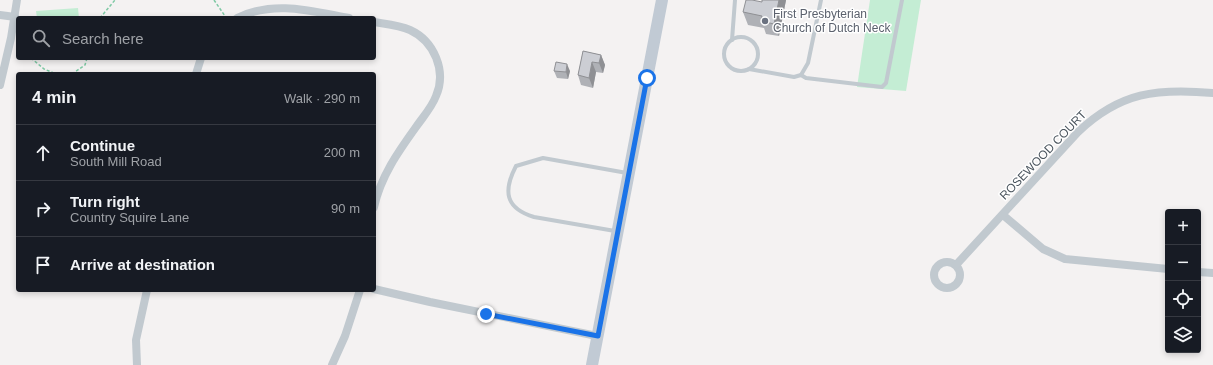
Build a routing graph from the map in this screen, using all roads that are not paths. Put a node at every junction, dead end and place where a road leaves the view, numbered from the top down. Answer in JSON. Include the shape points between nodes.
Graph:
{"nodes":[{"id":1,"x":17,"y":0,"type":"edge"},
{"id":2,"x":662,"y":0,"type":"edge"},
{"id":3,"x":735,"y":0,"type":"edge"},
{"id":4,"x":821,"y":0,"type":"edge"},
{"id":5,"x":902,"y":0,"type":"edge"},
{"id":6,"x":0,"y":15,"type":"edge"},
{"id":7,"x":242,"y":16,"type":"edge"},
{"id":8,"x":337,"y":16,"type":"edge"},
{"id":9,"x":15,"y":17,"type":"junction"},
{"id":10,"x":376,"y":22,"type":"edge"},
{"id":11,"x":732,"y":40,"type":"junction"},
{"id":12,"x":200,"y":60,"type":"edge"},
{"id":13,"x":750,"y":69,"type":"junction"},
{"id":14,"x":197,"y":72,"type":"edge"},
{"id":15,"x":801,"y":75,"type":"junction"},
{"id":16,"x":0,"y":85,"type":"edge"},
{"id":17,"x":1213,"y":93,"type":"edge"},
{"id":18,"x":629,"y":173,"type":"junction"},
{"id":19,"x":376,"y":201,"type":"edge"},
{"id":20,"x":1003,"y":215,"type":"junction"},
{"id":21,"x":618,"y":231,"type":"junction"},
{"id":22,"x":956,"y":265,"type":"dead end"},
{"id":23,"x":1165,"y":269,"type":"edge"},
{"id":24,"x":1201,"y":272,"type":"edge"},
{"id":25,"x":1213,"y":273,"type":"edge"},
{"id":26,"x":376,"y":289,"type":"edge"},
{"id":27,"x":147,"y":292,"type":"edge"},
{"id":28,"x":359,"y":292,"type":"edge"},
{"id":29,"x":598,"y":336,"type":"junction"},
{"id":30,"x":137,"y":365,"type":"edge"},
{"id":31,"x":332,"y":365,"type":"edge"},
{"id":32,"x":592,"y":365,"type":"edge"}],
"edges":[{"from":1,"to":9,"type":"street"},
{"from":2,"to":18,"type":"street"},
{"from":3,"to":11,"type":"lane"},
{"from":4,"to":15,"type":"lane","via":[[808,63]]},
{"from":5,"to":15,"type":"lane","via":[[886,83],[882,87],[806,78]]},
{"from":6,"to":9,"type":"street"},
{"from":7,"to":8,"type":"street","via":[[263,8],[281,7]]},
{"from":9,"to":16,"type":"street"},
{"from":10,"to":19,"type":"street","via":[[400,27],[419,36],[434,53],[440,74],[437,96],[391,161]]},
{"from":11,"to":13,"type":"lane","via":[[725,48],[726,60],[738,70]]},
{"from":11,"to":13,"type":"lane","via":[[748,38],[756,45],[758,56]]},
{"from":12,"to":14,"type":"street"},
{"from":13,"to":15,"type":"lane","via":[[794,77]]},
{"from":17,"to":20,"type":"street","name":"ROSEWOOD COURT","via":[[1182,90],[1148,93],[1100,113],[1078,132]]},
{"from":18,"to":21,"type":"street"},
{"from":18,"to":21,"type":"lane","via":[[543,158],[516,166],[511,176],[508,193],[512,205],[522,213]]},
{"from":20,"to":22,"type":"street","name":"ROSEWOOD COURT"},
{"from":20,"to":23,"type":"street","via":[[1043,249],[1065,259]]},
{"from":21,"to":29,"type":"street"},
{"from":24,"to":25,"type":"street"},
{"from":26,"to":29,"type":"street"},
{"from":27,"to":30,"type":"street","via":[[136,340]]},
{"from":28,"to":31,"type":"street","via":[[345,336]]},
{"from":29,"to":32,"type":"street"}]}
